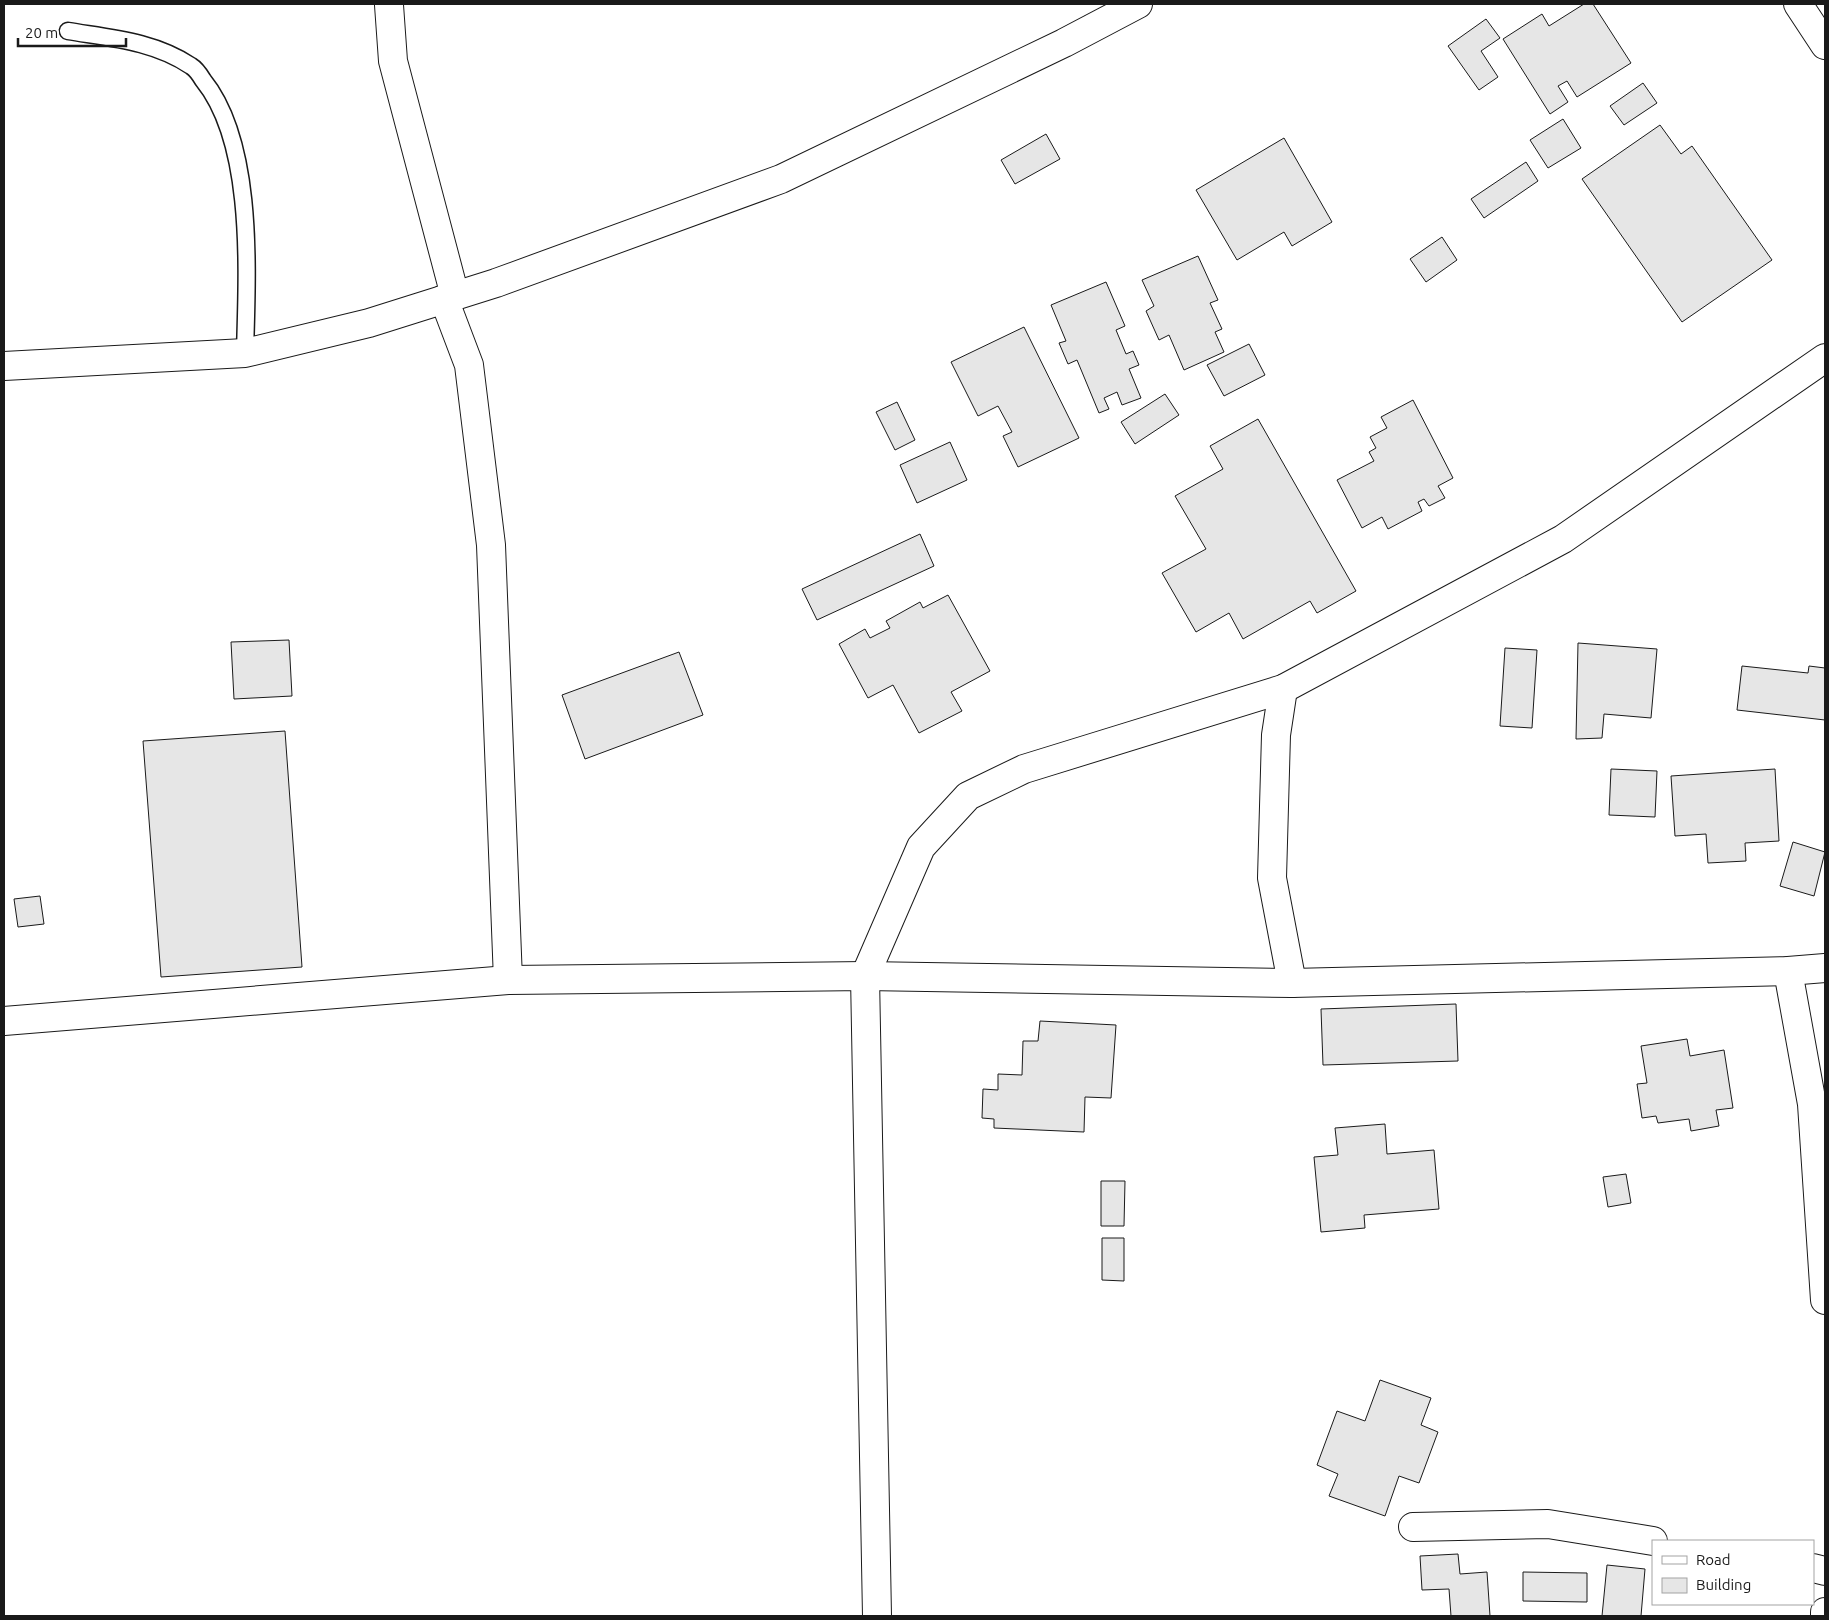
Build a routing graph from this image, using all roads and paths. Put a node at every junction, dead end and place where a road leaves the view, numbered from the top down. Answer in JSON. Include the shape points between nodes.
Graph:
{"nodes":[{"id":1,"x":1138,"y":4,"type":"edge"},
{"id":2,"x":1798,"y":4,"type":"edge"},
{"id":3,"x":388,"y":6,"type":"dead end"},
{"id":4,"x":68,"y":31,"type":"dead end"},
{"id":5,"x":1825,"y":45,"type":"edge"},
{"id":6,"x":450,"y":298,"type":"junction"},
{"id":7,"x":245,"y":353,"type":"junction"},
{"id":8,"x":1825,"y":358,"type":"edge"},
{"id":9,"x":4,"y":366,"type":"edge"},
{"id":10,"x":1283,"y":689,"type":"junction"},
{"id":11,"x":1825,"y":968,"type":"edge"},
{"id":12,"x":1788,"y":971,"type":"junction"},
{"id":13,"x":865,"y":976,"type":"junction"},
{"id":14,"x":508,"y":980,"type":"junction"},
{"id":15,"x":1292,"y":983,"type":"junction"},
{"id":16,"x":4,"y":1022,"type":"edge"},
{"id":17,"x":1825,"y":1300,"type":"edge"},
{"id":18,"x":1413,"y":1527,"type":"dead end"},
{"id":19,"x":1652,"y":1541,"type":"edge"},
{"id":20,"x":1825,"y":1612,"type":"edge"},
{"id":21,"x":877,"y":1616,"type":"edge"},
{"id":22,"x":1825,"y":1616,"type":"edge"}],
"edges":[{"from":1,"to":6,"type":"street","via":[[781,179]]},
{"from":2,"to":5,"type":"street"},
{"from":3,"to":6,"type":"street","via":[[393,62]]},
{"from":4,"to":7,"type":"lane","via":[[151,46],[192,66],[215,94],[234,143],[245,229]]},
{"from":6,"to":7,"type":"street","via":[[369,323]]},
{"from":6,"to":14,"type":"street","via":[[469,364],[491,545]]},
{"from":7,"to":9,"type":"street"},
{"from":8,"to":10,"type":"street","via":[[1563,539]]},
{"from":10,"to":13,"type":"street","via":[[1024,769],[968,796],[921,847]]},
{"from":10,"to":15,"type":"street","via":[[1276,735],[1272,878]]},
{"from":11,"to":12,"type":"street"},
{"from":12,"to":15,"type":"street"},
{"from":12,"to":17,"type":"street","via":[[1812,1104]]},
{"from":13,"to":14,"type":"street"},
{"from":13,"to":15,"type":"street"},
{"from":13,"to":21,"type":"street"},
{"from":14,"to":16,"type":"street"},
{"from":18,"to":19,"type":"street","via":[[1548,1524]]},
{"from":20,"to":22,"type":"street"}]}
